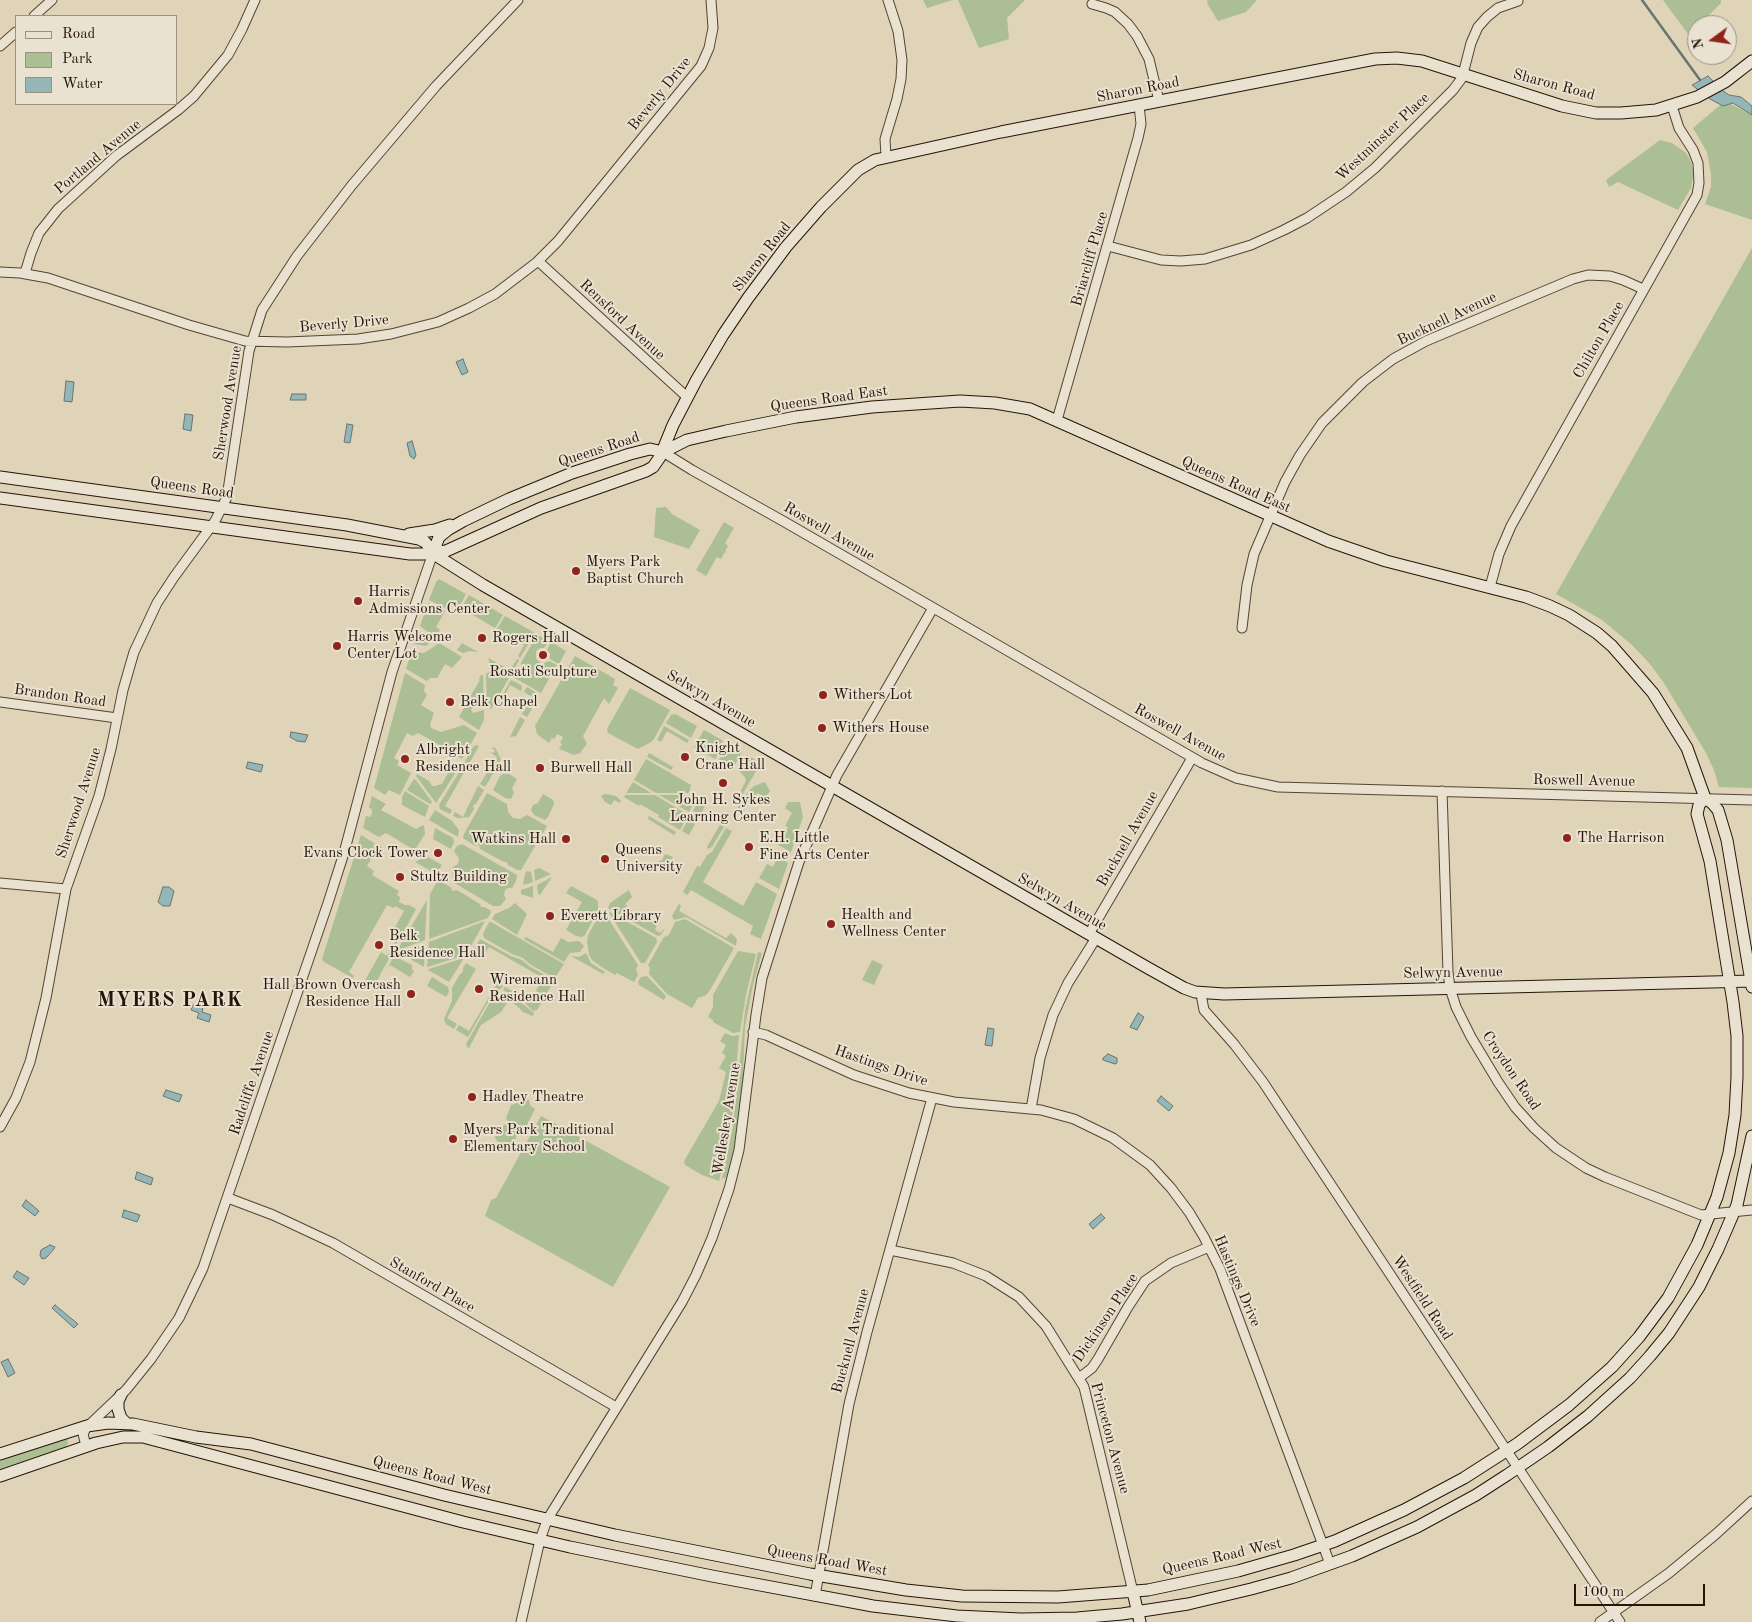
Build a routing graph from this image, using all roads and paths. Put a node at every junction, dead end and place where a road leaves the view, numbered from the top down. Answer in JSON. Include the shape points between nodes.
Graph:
{"nodes":[{"id":1,"x":52,"y":0,"type":"edge"},
{"id":2,"x":255,"y":0,"type":"edge"},
{"id":3,"x":518,"y":0,"type":"edge"},
{"id":4,"x":711,"y":0,"type":"edge"},
{"id":5,"x":888,"y":0,"type":"edge"},
{"id":6,"x":1518,"y":1,"type":"dead end"},
{"id":7,"x":1092,"y":4,"type":"dead end"},
{"id":8,"x":35,"y":15,"type":"edge"},
{"id":9,"x":15,"y":33,"type":"edge"},
{"id":10,"x":0,"y":46,"type":"edge"},
{"id":11,"x":1752,"y":61,"type":"edge"},
{"id":12,"x":1463,"y":73,"type":"junction"},
{"id":13,"x":1159,"y":101,"type":"junction"},
{"id":14,"x":1139,"y":105,"type":"junction"},
{"id":15,"x":1672,"y":106,"type":"junction"},
{"id":16,"x":886,"y":156,"type":"junction"},
{"id":17,"x":1108,"y":246,"type":"junction"},
{"id":18,"x":538,"y":261,"type":"junction"},
{"id":19,"x":0,"y":272,"type":"edge"},
{"id":20,"x":25,"y":273,"type":"junction"},
{"id":21,"x":1643,"y":289,"type":"junction"},
{"id":22,"x":251,"y":342,"type":"junction"},
{"id":23,"x":687,"y":397,"type":"junction"},
{"id":24,"x":1057,"y":420,"type":"junction"},
{"id":25,"x":663,"y":452,"type":"junction"},
{"id":26,"x":0,"y":477,"type":"edge"},
{"id":27,"x":15,"y":479,"type":"junction"},
{"id":28,"x":0,"y":498,"type":"edge"},
{"id":29,"x":12,"y":500,"type":"junction"},
{"id":30,"x":222,"y":507,"type":"junction"},
{"id":31,"x":1270,"y":516,"type":"junction"},
{"id":32,"x":463,"y":520,"type":"junction"},
{"id":33,"x":211,"y":527,"type":"junction"},
{"id":34,"x":398,"y":534,"type":"junction"},
{"id":35,"x":433,"y":553,"type":"junction"},
{"id":36,"x":1490,"y":587,"type":"junction"},
{"id":37,"x":933,"y":608,"type":"junction"},
{"id":38,"x":1242,"y":628,"type":"dead end"},
{"id":39,"x":0,"y":702,"type":"edge"},
{"id":40,"x":117,"y":718,"type":"junction"},
{"id":41,"x":1192,"y":758,"type":"junction"},
{"id":42,"x":831,"y":786,"type":"junction"},
{"id":43,"x":1442,"y":791,"type":"junction"},
{"id":44,"x":1705,"y":798,"type":"junction"},
{"id":45,"x":1752,"y":800,"type":"edge"},
{"id":46,"x":0,"y":882,"type":"edge"},
{"id":47,"x":66,"y":888,"type":"junction"},
{"id":48,"x":1092,"y":936,"type":"junction"},
{"id":49,"x":1730,"y":982,"type":"junction"},
{"id":50,"x":1752,"y":983,"type":"edge"},
{"id":51,"x":1450,"y":988,"type":"junction"},
{"id":52,"x":1201,"y":994,"type":"junction"},
{"id":53,"x":753,"y":1032,"type":"junction"},
{"id":54,"x":932,"y":1098,"type":"junction"},
{"id":55,"x":1032,"y":1109,"type":"junction"},
{"id":56,"x":0,"y":1127,"type":"edge"},
{"id":57,"x":1752,"y":1136,"type":"edge"},
{"id":58,"x":228,"y":1198,"type":"junction"},
{"id":59,"x":1752,"y":1210,"type":"edge"},
{"id":60,"x":1734,"y":1212,"type":"junction"},
{"id":61,"x":1710,"y":1215,"type":"junction"},
{"id":62,"x":1209,"y":1247,"type":"junction"},
{"id":63,"x":890,"y":1250,"type":"junction"},
{"id":64,"x":1079,"y":1378,"type":"junction"},
{"id":65,"x":121,"y":1395,"type":"junction"},
{"id":66,"x":616,"y":1407,"type":"junction"},
{"id":67,"x":126,"y":1423,"type":"junction"},
{"id":68,"x":87,"y":1426,"type":"junction"},
{"id":69,"x":86,"y":1446,"type":"junction"},
{"id":70,"x":1506,"y":1451,"type":"junction"},
{"id":71,"x":0,"y":1454,"type":"edge"},
{"id":72,"x":1518,"y":1468,"type":"junction"},
{"id":73,"x":0,"y":1476,"type":"edge"},
{"id":74,"x":1752,"y":1501,"type":"edge"},
{"id":75,"x":547,"y":1520,"type":"junction"},
{"id":76,"x":540,"y":1540,"type":"junction"},
{"id":77,"x":1323,"y":1545,"type":"junction"},
{"id":78,"x":1330,"y":1564,"type":"junction"},
{"id":79,"x":818,"y":1575,"type":"junction"},
{"id":80,"x":1133,"y":1592,"type":"junction"},
{"id":81,"x":815,"y":1596,"type":"junction"},
{"id":82,"x":1614,"y":1613,"type":"junction"},
{"id":83,"x":1139,"y":1617,"type":"edge"},
{"id":84,"x":521,"y":1622,"type":"edge"},
{"id":85,"x":1600,"y":1622,"type":"edge"},
{"id":86,"x":1620,"y":1622,"type":"edge"}],
"edges":[{"from":1,"to":8,"type":"street"},
{"from":2,"to":20,"type":"street","name":"Portland Avenue","via":[[228,55],[200,89],[178,110],[116,156],[48,220],[39,234]]},
{"from":3,"to":22,"type":"street","name":"Sherwood Avenue","via":[[436,86],[327,217],[272,292]]},
{"from":4,"to":18,"type":"street","name":"Beverly Drive","via":[[713,28],[701,66],[558,241]]},
{"from":5,"to":16,"type":"street","via":[[898,31],[902,60],[898,94],[884,139]]},
{"from":6,"to":12,"type":"street","name":"Westminster Place","via":[[1498,8],[1478,27]]},
{"from":7,"to":13,"type":"street","via":[[1115,12],[1137,36],[1151,66]]},
{"from":9,"to":10,"type":"street"},
{"from":11,"to":15,"type":"street","name":"Sharon Road","via":[[1715,88]]},
{"from":12,"to":13,"type":"street","name":"Sharon Road","via":[[1415,59],[1379,58]]},
{"from":12,"to":15,"type":"street","name":"Sharon Road","via":[[1584,111],[1633,113]]},
{"from":12,"to":17,"type":"street","name":"Westminster Place","via":[[1457,86],[1370,173],[1326,206],[1284,230],[1235,250],[1189,260],[1154,258]]},
{"from":13,"to":14,"type":"street","name":"Sharon Road"},
{"from":14,"to":16,"type":"street","name":"Sharon Road"},
{"from":14,"to":17,"type":"street","name":"Briarcliff Place","via":[[1140,130]]},
{"from":15,"to":21,"type":"street","name":"Chilton Place","via":[[1679,128],[1696,156],[1699,183],[1694,202]]},
{"from":16,"to":23,"type":"street","name":"Sharon Road","via":[[869,162],[852,176],[786,247],[723,335]]},
{"from":17,"to":24,"type":"street","name":"Briarcliff Place"},
{"from":18,"to":22,"type":"street","name":"Beverly Drive","via":[[484,301],[413,330],[344,340]]},
{"from":18,"to":23,"type":"street","name":"Rensford Avenue"},
{"from":19,"to":20,"type":"street","name":"Beverly Drive"},
{"from":20,"to":22,"type":"street","name":"Beverly Drive"},
{"from":21,"to":31,"type":"street","name":"Bucknell Avenue","via":[[1610,276],[1576,278],[1401,354],[1357,387],[1322,423],[1294,465]]},
{"from":21,"to":36,"type":"street","name":"Chilton Place","via":[[1511,526],[1498,554]]},
{"from":22,"to":30,"type":"street","name":"Sherwood Avenue","via":[[230,482]]},
{"from":23,"to":25,"type":"street","name":"Sharon Road"},
{"from":24,"to":25,"type":"street","name":"Queens Road East","via":[[1030,409],[984,402],[890,405],[820,413],[726,431],[688,440]]},
{"from":24,"to":31,"type":"street","name":"Queens Road East"},
{"from":25,"to":32,"type":"street","name":"Queens Road","via":[[646,450],[608,461]]},
{"from":25,"to":35,"type":"street","name":"Queens Road","via":[[655,465],[646,471],[562,500],[450,550]]},
{"from":25,"to":37,"type":"street","name":"Roswell Avenue"},
{"from":26,"to":27,"type":"street","name":"Queens Road"},
{"from":27,"to":29,"type":"street"},
{"from":27,"to":30,"type":"street","name":"Queens Road"},
{"from":28,"to":29,"type":"street","name":"Queens Road"},
{"from":29,"to":33,"type":"street","name":"Queens Road"},
{"from":30,"to":33,"type":"street","name":"Sherwood Avenue"},
{"from":30,"to":34,"type":"street","name":"Queens Road"},
{"from":31,"to":36,"type":"street","name":"Queens Road East","via":[[1370,556]]},
{"from":31,"to":38,"type":"street","name":"Bucknell Avenue","via":[[1249,574]]},
{"from":32,"to":34,"type":"street","via":[[435,530]]},
{"from":32,"to":35,"type":"street","name":"Queens Road","via":[[440,536]]},
{"from":33,"to":35,"type":"street","name":"Queens Road","via":[[410,554]]},
{"from":33,"to":40,"type":"street","name":"Sherwood Avenue","via":[[168,584],[144,628],[130,665]]},
{"from":34,"to":35,"type":"street","name":"Queens Road","via":[[424,541]]},
{"from":35,"to":42,"type":"street","name":"Selwyn Avenue"},
{"from":35,"to":58,"type":"street","name":"Radcliffe Avenue","via":[[392,672],[331,894]]},
{"from":36,"to":44,"type":"street","name":"Queens Road East","via":[[1560,610],[1597,633],[1618,651],[1653,693],[1683,739]]},
{"from":37,"to":41,"type":"street","name":"Roswell Avenue"},
{"from":37,"to":42,"type":"street","name":"Wellesley Avenue"},
{"from":39,"to":40,"type":"street","name":"Brandon Road"},
{"from":40,"to":47,"type":"street","name":"Sherwood Avenue","via":[[99,796]]},
{"from":41,"to":43,"type":"street","name":"Roswell Avenue","via":[[1226,775],[1270,786]]},
{"from":41,"to":48,"type":"street","name":"Bucknell Avenue"},
{"from":42,"to":48,"type":"street","name":"Selwyn Avenue"},
{"from":42,"to":53,"type":"street","name":"Wellesley Avenue","via":[[799,862],[768,954]]},
{"from":43,"to":44,"type":"street","name":"Roswell Avenue"},
{"from":43,"to":51,"type":"street","name":"Croydon Road"},
{"from":44,"to":45,"type":"street","name":"Roswell Avenue"},
{"from":44,"to":49,"type":"street","name":"Queens Road West","via":[[1699,805],[1698,814],[1710,861]]},
{"from":44,"to":50,"type":"street","via":[[1718,810],[1727,840]]},
{"from":46,"to":47,"type":"street"},
{"from":47,"to":56,"type":"street","name":"Sherwood Avenue","via":[[32,1056],[16,1098]]},
{"from":48,"to":52,"type":"street","name":"Selwyn Avenue","via":[[1184,988]]},
{"from":48,"to":55,"type":"street","name":"Bucknell Avenue","via":[[1053,1015],[1040,1058]]},
{"from":49,"to":50,"type":"street","name":"Selwyn Avenue"},
{"from":49,"to":51,"type":"street","name":"Selwyn Avenue"},
{"from":49,"to":61,"type":"street","name":"Queens Road West","via":[[1737,1051],[1735,1115],[1725,1166]]},
{"from":51,"to":52,"type":"street","name":"Selwyn Avenue"},
{"from":51,"to":61,"type":"street","name":"Croydon Road","via":[[1471,1037],[1498,1082],[1522,1115],[1546,1139],[1595,1173],[1697,1214]]},
{"from":52,"to":70,"type":"street","name":"Westfield Road","via":[[1204,1010],[1263,1082]]},
{"from":53,"to":54,"type":"street","name":"Hastings Drive","via":[[854,1075]]},
{"from":53,"to":66,"type":"street","name":"Wellesley Avenue","via":[[739,1150],[720,1218],[689,1290]]},
{"from":54,"to":55,"type":"street","name":"Hastings Drive"},
{"from":54,"to":63,"type":"street","name":"Bucknell Avenue"},
{"from":55,"to":62,"type":"street","name":"Hastings Drive","via":[[1087,1124],[1136,1154],[1178,1197]]},
{"from":57,"to":60,"type":"street"},
{"from":58,"to":65,"type":"street","name":"Radcliffe Avenue","via":[[203,1268],[182,1314],[141,1373]]},
{"from":58,"to":66,"type":"street","name":"Stanford Place","via":[[332,1243]]},
{"from":59,"to":60,"type":"street","name":"Croydon Road"},
{"from":60,"to":61,"type":"street","name":"Croydon Road"},
{"from":60,"to":72,"type":"street","via":[[1699,1288],[1655,1350],[1600,1405]]},
{"from":61,"to":70,"type":"street","name":"Queens Road West","via":[[1683,1273],[1639,1337],[1581,1395]]},
{"from":62,"to":64,"type":"street","name":"Dickinson Place","via":[[1171,1263],[1145,1281],[1092,1368]]},
{"from":62,"to":77,"type":"street","name":"Hastings Drive"},
{"from":63,"to":64,"type":"street","name":"Princeton Avenue","via":[[958,1265],[1007,1288],[1044,1324]]},
{"from":63,"to":79,"type":"street","name":"Bucknell Avenue","via":[[849,1404]]},
{"from":64,"to":80,"type":"street","name":"Princeton Avenue","via":[[1086,1392]]},
{"from":65,"to":67,"type":"street","via":[[118,1409]]},
{"from":65,"to":68,"type":"street","name":"Radcliffe Avenue"},
{"from":66,"to":75,"type":"street","name":"Wellesley Avenue"},
{"from":67,"to":68,"type":"street","name":"Queens Road West"},
{"from":67,"to":75,"type":"street","name":"Queens Road West","via":[[251,1444]]},
{"from":68,"to":69,"type":"street","via":[[83,1434]]},
{"from":68,"to":71,"type":"street","name":"Queens Road West"},
{"from":69,"to":73,"type":"street"},
{"from":69,"to":76,"type":"street","via":[[123,1437],[153,1438],[363,1496]]},
{"from":70,"to":72,"type":"street","name":"Westfield Road"},
{"from":70,"to":77,"type":"street","name":"Queens Road West","via":[[1404,1510]]},
{"from":72,"to":78,"type":"street","via":[[1430,1521]]},
{"from":72,"to":82,"type":"street","name":"Westfield Road"},
{"from":74,"to":82,"type":"street","via":[[1667,1575]]},
{"from":75,"to":76,"type":"street","name":"Wellesley Avenue"},
{"from":75,"to":79,"type":"street","name":"Queens Road West"},
{"from":76,"to":81,"type":"street"},
{"from":76,"to":84,"type":"street","name":"Wellesley Avenue"},
{"from":77,"to":78,"type":"street","name":"Hastings Drive"},
{"from":77,"to":80,"type":"street","name":"Queens Road West","via":[[1238,1571]]},
{"from":78,"to":83,"type":"street","via":[[1291,1578]]},
{"from":79,"to":80,"type":"street","name":"Queens Road West","via":[[912,1591],[971,1596],[1058,1597]]},
{"from":79,"to":81,"type":"street","name":"Bucknell Avenue"},
{"from":80,"to":83,"type":"street","name":"Princeton Avenue"},
{"from":81,"to":83,"type":"street","via":[[978,1618]]},
{"from":82,"to":85,"type":"street"},
{"from":82,"to":86,"type":"street","name":"Westfield Road"}]}
